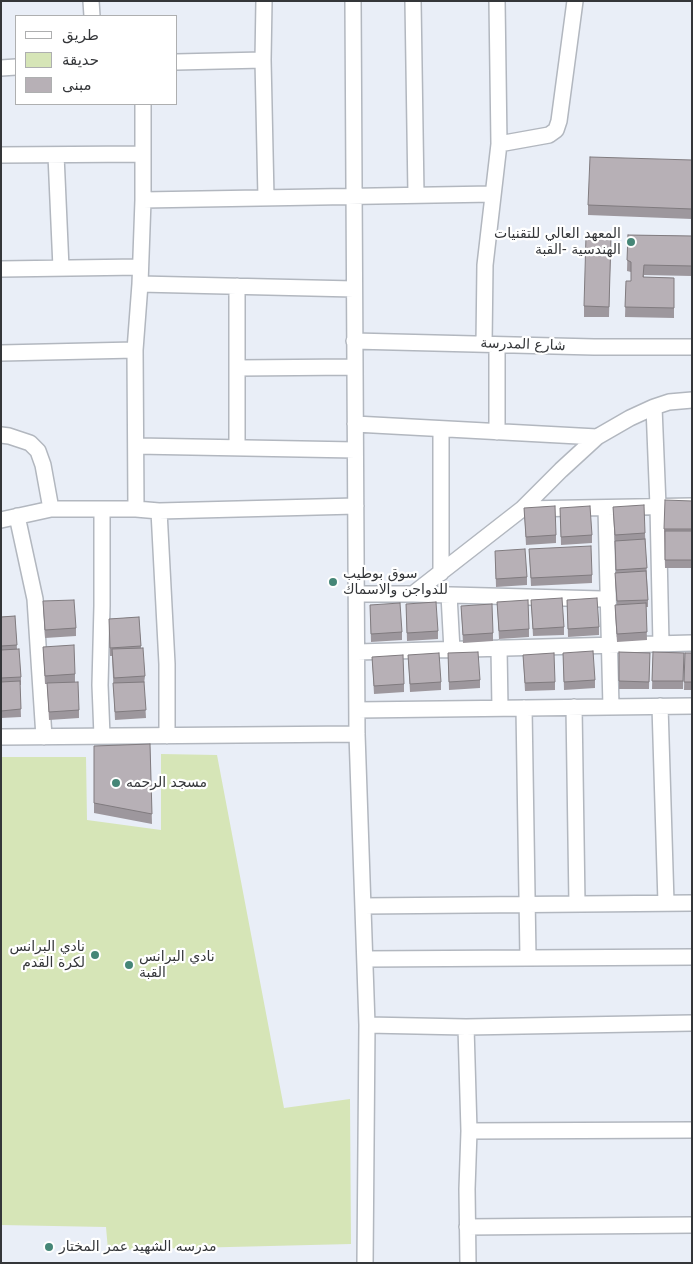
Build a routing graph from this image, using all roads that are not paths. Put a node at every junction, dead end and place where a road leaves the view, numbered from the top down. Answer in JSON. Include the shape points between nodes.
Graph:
{"nodes":[{"id":1,"x":91,"y":1,"type":"edge"},
{"id":2,"x":264,"y":1,"type":"edge"},
{"id":3,"x":353,"y":1,"type":"edge"},
{"id":4,"x":413,"y":1,"type":"edge"},
{"id":5,"x":497,"y":1,"type":"edge"},
{"id":6,"x":575,"y":1,"type":"edge"},
{"id":7,"x":92,"y":15,"type":"edge"},
{"id":8,"x":263,"y":60,"type":"junction"},
{"id":9,"x":178,"y":62,"type":"edge"},
{"id":10,"x":15,"y":67,"type":"edge"},
{"id":11,"x":1,"y":68,"type":"edge"},
{"id":12,"x":143,"y":105,"type":"edge"},
{"id":13,"x":499,"y":144,"type":"junction"},
{"id":14,"x":143,"y":154,"type":"junction"},
{"id":15,"x":1,"y":155,"type":"edge"},
{"id":16,"x":56,"y":155,"type":"junction"},
{"id":17,"x":494,"y":194,"type":"junction"},
{"id":18,"x":416,"y":195,"type":"junction"},
{"id":19,"x":355,"y":197,"type":"junction"},
{"id":20,"x":266,"y":198,"type":"junction"},
{"id":21,"x":143,"y":200,"type":"junction"},
{"id":22,"x":140,"y":267,"type":"junction"},
{"id":23,"x":61,"y":268,"type":"junction"},
{"id":24,"x":1,"y":269,"type":"edge"},
{"id":25,"x":140,"y":284,"type":"junction"},
{"id":26,"x":237,"y":286,"type":"junction"},
{"id":27,"x":354,"y":289,"type":"junction"},
{"id":28,"x":354,"y":341,"type":"junction"},
{"id":29,"x":490,"y":344,"type":"junction"},
{"id":30,"x":692,"y":347,"type":"edge"},
{"id":31,"x":136,"y":350,"type":"junction"},
{"id":32,"x":1,"y":352,"type":"edge"},
{"id":33,"x":354,"y":366,"type":"junction"},
{"id":34,"x":238,"y":368,"type":"junction"},
{"id":35,"x":692,"y":400,"type":"edge"},
{"id":36,"x":654,"y":407,"type":"junction"},
{"id":37,"x":355,"y":424,"type":"junction"},
{"id":38,"x":441,"y":429,"type":"junction"},
{"id":39,"x":497,"y":432,"type":"junction"},
{"id":40,"x":1,"y":436,"type":"edge"},
{"id":41,"x":597,"y":437,"type":"junction"},
{"id":42,"x":137,"y":446,"type":"junction"},
{"id":43,"x":237,"y":447,"type":"junction"},
{"id":44,"x":355,"y":450,"type":"junction"},
{"id":45,"x":356,"y":506,"type":"junction"},
{"id":46,"x":658,"y":506,"type":"junction"},
{"id":47,"x":692,"y":506,"type":"edge"},
{"id":48,"x":606,"y":508,"type":"junction"},
{"id":49,"x":51,"y":509,"type":"junction"},
{"id":50,"x":102,"y":509,"type":"junction"},
{"id":51,"x":136,"y":509,"type":"junction"},
{"id":52,"x":522,"y":509,"type":"junction"},
{"id":53,"x":159,"y":511,"type":"junction"},
{"id":54,"x":17,"y":516,"type":"junction"},
{"id":55,"x":1,"y":520,"type":"edge"},
{"id":56,"x":441,"y":573,"type":"junction"},
{"id":57,"x":356,"y":594,"type":"junction"},
{"id":58,"x":413,"y":594,"type":"junction"},
{"id":59,"x":449,"y":595,"type":"junction"},
{"id":60,"x":609,"y":600,"type":"junction"},
{"id":61,"x":692,"y":642,"type":"edge"},
{"id":62,"x":661,"y":644,"type":"junction"},
{"id":63,"x":610,"y":646,"type":"junction"},
{"id":64,"x":499,"y":648,"type":"junction"},
{"id":65,"x":452,"y":650,"type":"junction"},
{"id":66,"x":357,"y":652,"type":"junction"},
{"id":67,"x":660,"y":706,"type":"junction"},
{"id":68,"x":692,"y":706,"type":"edge"},
{"id":69,"x":574,"y":707,"type":"junction"},
{"id":70,"x":611,"y":707,"type":"junction"},
{"id":71,"x":500,"y":708,"type":"junction"},
{"id":72,"x":524,"y":708,"type":"junction"},
{"id":73,"x":357,"y":710,"type":"junction"},
{"id":74,"x":357,"y":734,"type":"junction"},
{"id":75,"x":102,"y":736,"type":"junction"},
{"id":76,"x":167,"y":736,"type":"junction"},
{"id":77,"x":1,"y":737,"type":"edge"},
{"id":78,"x":44,"y":737,"type":"junction"},
{"id":79,"x":666,"y":903,"type":"junction"},
{"id":80,"x":692,"y":903,"type":"edge"},
{"id":81,"x":528,"y":904,"type":"junction"},
{"id":82,"x":577,"y":904,"type":"junction"},
{"id":83,"x":363,"y":906,"type":"junction"},
{"id":84,"x":692,"y":957,"type":"edge"},
{"id":85,"x":528,"y":958,"type":"junction"},
{"id":86,"x":365,"y":959,"type":"junction"},
{"id":87,"x":692,"y":1023,"type":"edge"},
{"id":88,"x":367,"y":1025,"type":"junction"},
{"id":89,"x":466,"y":1027,"type":"junction"},
{"id":90,"x":692,"y":1130,"type":"edge"},
{"id":91,"x":469,"y":1131,"type":"junction"},
{"id":92,"x":692,"y":1225,"type":"edge"},
{"id":93,"x":467,"y":1227,"type":"junction"},
{"id":94,"x":365,"y":1263,"type":"edge"},
{"id":95,"x":468,"y":1263,"type":"edge"}],
"edges":[{"from":1,"to":7,"type":"street"},
{"from":2,"to":8,"type":"street"},
{"from":3,"to":19,"type":"street"},
{"from":4,"to":18,"type":"street"},
{"from":5,"to":13,"type":"street"},
{"from":6,"to":13,"type":"street","via":[[560,121],[556,130],[549,135]]},
{"from":8,"to":9,"type":"street"},
{"from":8,"to":20,"type":"street"},
{"from":10,"to":11,"type":"street"},
{"from":12,"to":14,"type":"street"},
{"from":13,"to":17,"type":"street"},
{"from":14,"to":16,"type":"street"},
{"from":14,"to":21,"type":"street"},
{"from":15,"to":16,"type":"street"},
{"from":16,"to":23,"type":"street"},
{"from":17,"to":18,"type":"street"},
{"from":17,"to":29,"type":"street","via":[[485,265]]},
{"from":18,"to":19,"type":"street"},
{"from":19,"to":20,"type":"street"},
{"from":19,"to":27,"type":"street"},
{"from":20,"to":21,"type":"street"},
{"from":21,"to":22,"type":"street"},
{"from":22,"to":23,"type":"street"},
{"from":22,"to":25,"type":"street"},
{"from":23,"to":24,"type":"street"},
{"from":25,"to":26,"type":"street"},
{"from":25,"to":31,"type":"street"},
{"from":26,"to":27,"type":"street"},
{"from":26,"to":34,"type":"street"},
{"from":27,"to":28,"type":"street"},
{"from":28,"to":29,"type":"street","name":"شارع المدرسة"},
{"from":28,"to":33,"type":"street"},
{"from":29,"to":30,"type":"street","name":"شارع المدرسة"},
{"from":29,"to":39,"type":"street"},
{"from":31,"to":32,"type":"street"},
{"from":31,"to":42,"type":"street"},
{"from":33,"to":34,"type":"street"},
{"from":33,"to":37,"type":"street"},
{"from":34,"to":43,"type":"street"},
{"from":35,"to":36,"type":"street"},
{"from":36,"to":41,"type":"street"},
{"from":36,"to":46,"type":"street"},
{"from":37,"to":38,"type":"street"},
{"from":37,"to":44,"type":"street"},
{"from":38,"to":39,"type":"street"},
{"from":38,"to":56,"type":"street"},
{"from":39,"to":41,"type":"street"},
{"from":40,"to":49,"type":"street","via":[[30,444],[38,452]]},
{"from":41,"to":52,"type":"street"},
{"from":42,"to":43,"type":"street"},
{"from":42,"to":51,"type":"street"},
{"from":43,"to":44,"type":"street"},
{"from":44,"to":45,"type":"street"},
{"from":45,"to":53,"type":"street"},
{"from":45,"to":57,"type":"street"},
{"from":46,"to":47,"type":"street"},
{"from":46,"to":48,"type":"street"},
{"from":46,"to":62,"type":"street"},
{"from":48,"to":52,"type":"street"},
{"from":48,"to":60,"type":"street"},
{"from":49,"to":50,"type":"street"},
{"from":49,"to":54,"type":"street"},
{"from":50,"to":51,"type":"street"},
{"from":50,"to":75,"type":"street"},
{"from":51,"to":53,"type":"street"},
{"from":52,"to":56,"type":"street"},
{"from":53,"to":76,"type":"street","via":[[167,664]]},
{"from":54,"to":55,"type":"street"},
{"from":54,"to":78,"type":"street","via":[[35,599]]},
{"from":56,"to":58,"type":"street"},
{"from":57,"to":58,"type":"street"},
{"from":57,"to":66,"type":"street"},
{"from":58,"to":59,"type":"street"},
{"from":59,"to":60,"type":"street"},
{"from":59,"to":65,"type":"street"},
{"from":60,"to":63,"type":"street"},
{"from":61,"to":62,"type":"street"},
{"from":62,"to":63,"type":"street"},
{"from":63,"to":64,"type":"street"},
{"from":63,"to":70,"type":"street"},
{"from":64,"to":65,"type":"street"},
{"from":64,"to":71,"type":"street"},
{"from":65,"to":66,"type":"street"},
{"from":66,"to":73,"type":"street"},
{"from":67,"to":68,"type":"street"},
{"from":67,"to":70,"type":"street"},
{"from":67,"to":79,"type":"street"},
{"from":69,"to":70,"type":"street"},
{"from":69,"to":72,"type":"street"},
{"from":69,"to":82,"type":"street"},
{"from":71,"to":72,"type":"street"},
{"from":71,"to":73,"type":"street"},
{"from":72,"to":81,"type":"street"},
{"from":73,"to":74,"type":"street"},
{"from":74,"to":76,"type":"street"},
{"from":74,"to":83,"type":"street"},
{"from":75,"to":76,"type":"street"},
{"from":75,"to":78,"type":"street"},
{"from":77,"to":78,"type":"street"},
{"from":79,"to":80,"type":"street"},
{"from":79,"to":82,"type":"street"},
{"from":81,"to":82,"type":"street"},
{"from":81,"to":83,"type":"street"},
{"from":81,"to":85,"type":"street"},
{"from":83,"to":86,"type":"street"},
{"from":84,"to":85,"type":"street"},
{"from":85,"to":86,"type":"street"},
{"from":86,"to":88,"type":"street"},
{"from":87,"to":89,"type":"street"},
{"from":88,"to":89,"type":"street"},
{"from":88,"to":94,"type":"street"},
{"from":89,"to":91,"type":"street"},
{"from":90,"to":91,"type":"street"},
{"from":91,"to":93,"type":"street"},
{"from":92,"to":93,"type":"street"},
{"from":93,"to":95,"type":"street"}]}
